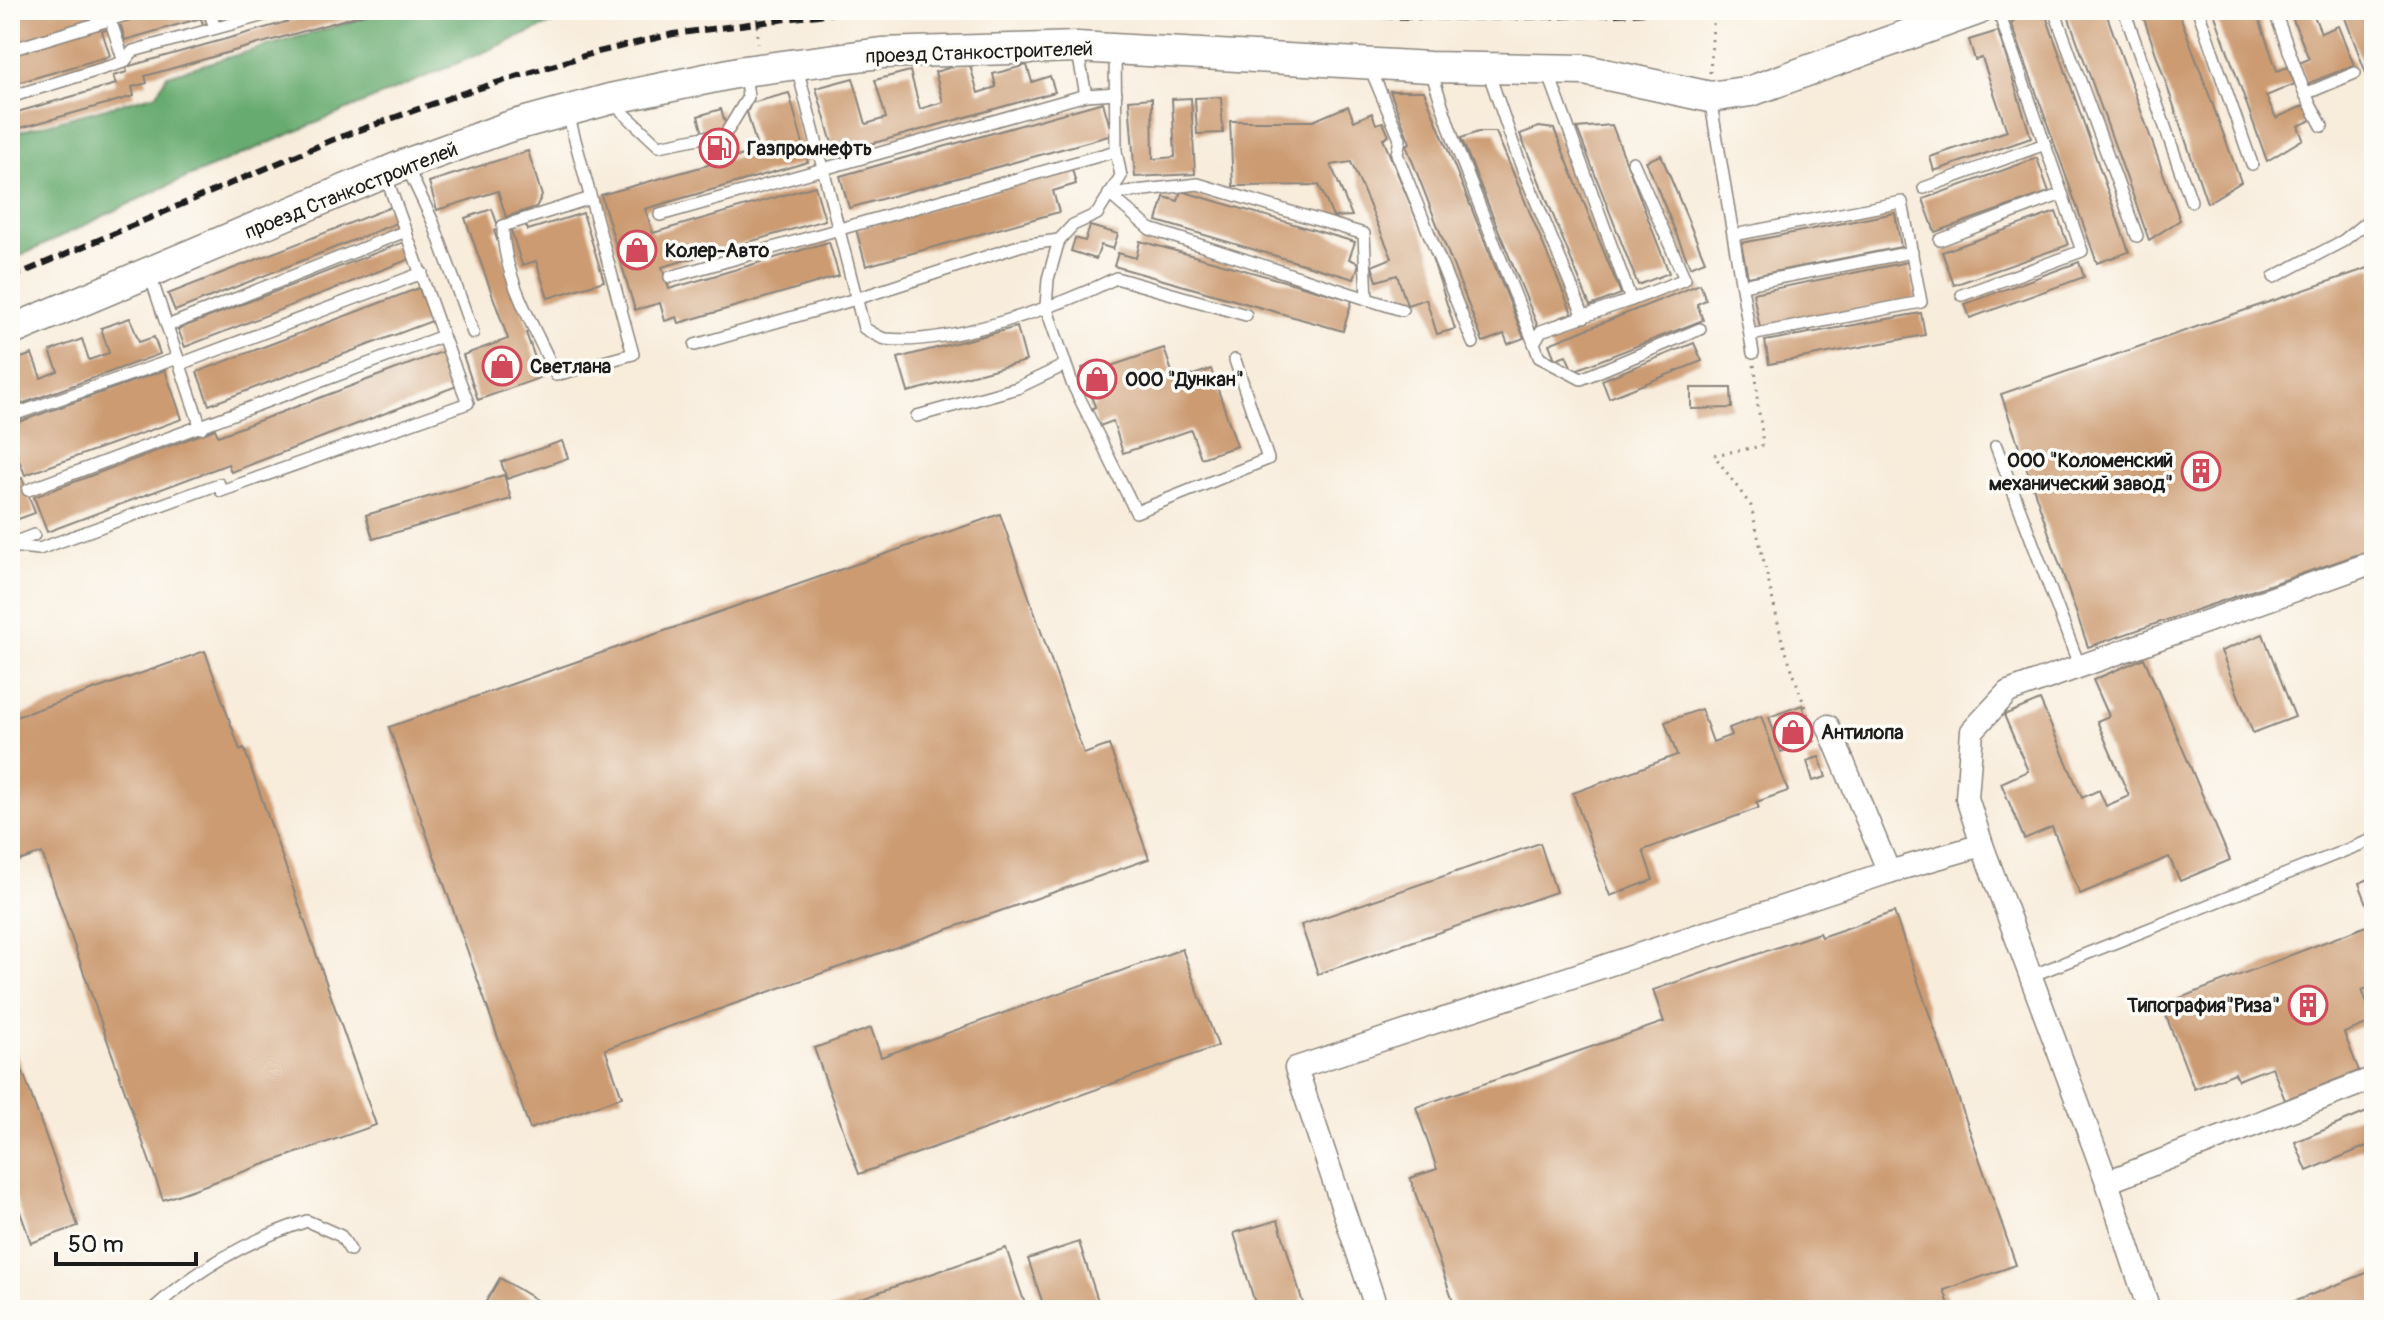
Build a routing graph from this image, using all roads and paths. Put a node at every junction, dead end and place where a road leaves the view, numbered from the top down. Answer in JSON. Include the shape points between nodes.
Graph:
{"nodes":[{"id":1,"x":142,"y":10,"type":"edge"},
{"id":2,"x":209,"y":10,"type":"edge"},
{"id":3,"x":227,"y":10,"type":"edge"},
{"id":4,"x":282,"y":10,"type":"edge"},
{"id":5,"x":766,"y":10,"type":"edge"},
{"id":6,"x":1714,"y":10,"type":"edge"},
{"id":7,"x":1977,"y":10,"type":"edge"},
{"id":8,"x":1998,"y":10,"type":"edge"},
{"id":9,"x":2054,"y":10,"type":"edge"},
{"id":10,"x":2124,"y":10,"type":"edge"},
{"id":11,"x":2198,"y":10,"type":"edge"},
{"id":12,"x":2274,"y":10,"type":"edge"},
{"id":13,"x":758,"y":15,"type":"dead end"},
{"id":14,"x":232,"y":24,"type":"junction"},
{"id":15,"x":113,"y":28,"type":"dead end"},
{"id":16,"x":215,"y":28,"type":"junction"},
{"id":17,"x":1077,"y":47,"type":"junction"},
{"id":18,"x":1115,"y":49,"type":"junction"},
{"id":19,"x":10,"y":50,"type":"edge"},
{"id":20,"x":124,"y":62,"type":"junction"},
{"id":21,"x":796,"y":63,"type":"junction"},
{"id":22,"x":1368,"y":64,"type":"junction"},
{"id":23,"x":1430,"y":67,"type":"junction"},
{"id":24,"x":1487,"y":67,"type":"junction"},
{"id":25,"x":1547,"y":68,"type":"junction"},
{"id":26,"x":744,"y":71,"type":"junction"},
{"id":27,"x":2355,"y":73,"type":"dead end"},
{"id":28,"x":1116,"y":93,"type":"junction"},
{"id":29,"x":2305,"y":94,"type":"junction"},
{"id":30,"x":1086,"y":95,"type":"junction"},
{"id":31,"x":10,"y":97,"type":"edge"},
{"id":32,"x":1710,"y":97,"type":"junction"},
{"id":33,"x":610,"y":99,"type":"junction"},
{"id":34,"x":567,"y":110,"type":"junction"},
{"id":35,"x":2322,"y":126,"type":"dead end"},
{"id":36,"x":728,"y":130,"type":"dead end"},
{"id":37,"x":704,"y":137,"type":"dead end"},
{"id":38,"x":2045,"y":144,"type":"junction"},
{"id":39,"x":1116,"y":151,"type":"junction"},
{"id":40,"x":1633,"y":162,"type":"dead end"},
{"id":41,"x":2252,"y":164,"type":"dead end"},
{"id":42,"x":823,"y":168,"type":"junction"},
{"id":43,"x":396,"y":169,"type":"junction"},
{"id":44,"x":1924,"y":188,"type":"dead end"},
{"id":45,"x":1109,"y":194,"type":"junction"},
{"id":46,"x":2062,"y":194,"type":"junction"},
{"id":47,"x":591,"y":198,"type":"junction"},
{"id":48,"x":2191,"y":201,"type":"dead end"},
{"id":49,"x":660,"y":215,"type":"dead end"},
{"id":50,"x":2374,"y":216,"type":"edge"},
{"id":51,"x":839,"y":228,"type":"junction"},
{"id":52,"x":406,"y":231,"type":"junction"},
{"id":53,"x":1734,"y":235,"type":"junction"},
{"id":54,"x":2137,"y":236,"type":"dead end"},
{"id":55,"x":1059,"y":240,"type":"junction"},
{"id":56,"x":1940,"y":240,"type":"dead end"},
{"id":57,"x":1912,"y":252,"type":"junction"},
{"id":58,"x":422,"y":273,"type":"junction"},
{"id":59,"x":150,"y":275,"type":"junction"},
{"id":60,"x":670,"y":277,"type":"dead end"},
{"id":61,"x":2274,"y":277,"type":"dead end"},
{"id":62,"x":1742,"y":285,"type":"junction"},
{"id":63,"x":1962,"y":295,"type":"dead end"},
{"id":64,"x":856,"y":299,"type":"junction"},
{"id":65,"x":1367,"y":299,"type":"junction"},
{"id":66,"x":1631,"y":300,"type":"junction"},
{"id":67,"x":1046,"y":307,"type":"junction"},
{"id":68,"x":1402,"y":310,"type":"dead end"},
{"id":69,"x":1246,"y":315,"type":"dead end"},
{"id":70,"x":1584,"y":317,"type":"junction"},
{"id":71,"x":167,"y":326,"type":"junction"},
{"id":72,"x":1700,"y":329,"type":"dead end"},
{"id":73,"x":10,"y":331,"type":"edge"},
{"id":74,"x":473,"y":333,"type":"dead end"},
{"id":75,"x":1751,"y":335,"type":"junction"},
{"id":76,"x":443,"y":336,"type":"junction"},
{"id":77,"x":1473,"y":343,"type":"dead end"},
{"id":78,"x":1534,"y":343,"type":"junction"},
{"id":79,"x":695,"y":345,"type":"dead end"},
{"id":80,"x":1753,"y":353,"type":"joint"},
{"id":81,"x":1235,"y":360,"type":"dead end"},
{"id":82,"x":179,"y":361,"type":"junction"},
{"id":83,"x":1065,"y":365,"type":"junction"},
{"id":84,"x":10,"y":416,"type":"edge"},
{"id":85,"x":917,"y":416,"type":"dead end"},
{"id":86,"x":201,"y":428,"type":"junction"},
{"id":87,"x":1996,"y":446,"type":"dead end"},
{"id":88,"x":28,"y":490,"type":"dead end"},
{"id":89,"x":34,"y":535,"type":"dead end"},
{"id":90,"x":10,"y":545,"type":"edge"},
{"id":91,"x":2374,"y":562,"type":"edge"},
{"id":92,"x":2079,"y":665,"type":"junction"},
{"id":93,"x":1828,"y":726,"type":"joint"},
{"id":94,"x":2374,"y":839,"type":"edge"},
{"id":95,"x":1982,"y":845,"type":"junction"},
{"id":96,"x":1889,"y":872,"type":"junction"},
{"id":97,"x":2031,"y":976,"type":"junction"},
{"id":98,"x":2374,"y":1078,"type":"edge"},
{"id":99,"x":2107,"y":1182,"type":"junction"},
{"id":100,"x":350,"y":1250,"type":"dead end"},
{"id":101,"x":152,"y":1310,"type":"edge"},
{"id":102,"x":1377,"y":1310,"type":"edge"},
{"id":103,"x":2149,"y":1310,"type":"edge"}],
"edges":[{"from":1,"to":19,"type":"lane"},
{"from":2,"to":16,"type":"lane"},
{"from":3,"to":14,"type":"lane"},
{"from":4,"to":14,"type":"lane"},
{"from":5,"to":13,"type":"path"},
{"from":6,"to":32,"type":"path"},
{"from":7,"to":32,"type":"main road","name":"проезд Станкостроителей","via":[[1751,91]]},
{"from":8,"to":38,"type":"lane"},
{"from":9,"to":54,"type":"lane"},
{"from":10,"to":48,"type":"lane"},
{"from":11,"to":41,"type":"lane"},
{"from":12,"to":29,"type":"lane"},
{"from":14,"to":16,"type":"lane"},
{"from":15,"to":20,"type":"lane"},
{"from":16,"to":20,"type":"lane","via":[[133,51]]},
{"from":17,"to":18,"type":"main road","name":"проезд Станкостроителей"},
{"from":17,"to":21,"type":"main road","name":"проезд Станкостроителей","via":[[881,53]]},
{"from":17,"to":30,"type":"lane"},
{"from":18,"to":22,"type":"main road","name":"проезд Станкостроителей"},
{"from":18,"to":28,"type":"lane"},
{"from":20,"to":31,"type":"lane"},
{"from":21,"to":26,"type":"main road","name":"проезд Станкостроителей"},
{"from":21,"to":42,"type":"lane"},
{"from":22,"to":23,"type":"main road","name":"проезд Станкостроителей"},
{"from":22,"to":77,"type":"lane","via":[[1400,139],[1397,154]]},
{"from":23,"to":24,"type":"main road","name":"проезд Станкостроителей"},
{"from":23,"to":78,"type":"lane"},
{"from":24,"to":25,"type":"main road","name":"проезд Станкостроителей"},
{"from":24,"to":70,"type":"lane"},
{"from":25,"to":32,"type":"main road","name":"проезд Станкостроителей","via":[[1622,77]]},
{"from":25,"to":66,"type":"lane"},
{"from":26,"to":33,"type":"main road","name":"проезд Станкостроителей"},
{"from":26,"to":36,"type":"lane","via":[[748,97]]},
{"from":27,"to":29,"type":"lane"},
{"from":28,"to":30,"type":"lane"},
{"from":28,"to":39,"type":"lane"},
{"from":29,"to":35,"type":"lane"},
{"from":30,"to":42,"type":"lane"},
{"from":32,"to":53,"type":"lane"},
{"from":33,"to":34,"type":"main road","name":"проезд Станкостроителей"},
{"from":33,"to":37,"type":"lane","via":[[659,146]]},
{"from":34,"to":43,"type":"main road","name":"проезд Станкостроителей"},
{"from":34,"to":47,"type":"lane"},
{"from":38,"to":44,"type":"lane"},
{"from":38,"to":46,"type":"lane"},
{"from":39,"to":45,"type":"lane","via":[[1121,176]]},
{"from":39,"to":51,"type":"lane"},
{"from":40,"to":66,"type":"lane","via":[[1685,279]]},
{"from":42,"to":49,"type":"lane"},
{"from":42,"to":51,"type":"lane"},
{"from":43,"to":52,"type":"lane"},
{"from":43,"to":59,"type":"main road","name":"проезд Станкостроителей"},
{"from":43,"to":74,"type":"lane","via":[[433,222]]},
{"from":45,"to":55,"type":"lane","via":[[1097,214],[1073,225]]},
{"from":45,"to":65,"type":"lane","via":[[1150,229]]},
{"from":45,"to":65,"type":"lane","via":[[1198,184],[1364,234]]},
{"from":46,"to":56,"type":"lane"},
{"from":46,"to":63,"type":"lane","via":[[2082,251]]},
{"from":47,"to":47,"type":"lane","via":[[633,354],[556,375],[513,276],[503,226]]},
{"from":50,"to":61,"type":"lane","via":[[2343,241]]},
{"from":51,"to":60,"type":"lane"},
{"from":51,"to":64,"type":"lane"},
{"from":52,"to":58,"type":"lane"},
{"from":52,"to":71,"type":"lane"},
{"from":53,"to":57,"type":"lane","via":[[1902,202]]},
{"from":53,"to":62,"type":"lane"},
{"from":55,"to":64,"type":"lane","via":[[1022,245]]},
{"from":55,"to":67,"type":"lane"},
{"from":57,"to":62,"type":"lane"},
{"from":57,"to":75,"type":"lane","via":[[1921,302]]},
{"from":58,"to":76,"type":"lane"},
{"from":58,"to":82,"type":"lane"},
{"from":59,"to":71,"type":"lane"},
{"from":59,"to":73,"type":"main road","name":"проезд Станкостроителей"},
{"from":62,"to":75,"type":"lane"},
{"from":64,"to":67,"type":"lane","via":[[864,328],[884,339],[940,337]]},
{"from":64,"to":79,"type":"lane"},
{"from":65,"to":68,"type":"lane"},
{"from":66,"to":70,"type":"lane"},
{"from":67,"to":69,"type":"lane","via":[[1116,278]]},
{"from":67,"to":83,"type":"lane"},
{"from":70,"to":78,"type":"lane","via":[[1541,331]]},
{"from":71,"to":82,"type":"lane"},
{"from":72,"to":78,"type":"lane","via":[[1581,379],[1539,357]]},
{"from":75,"to":80,"type":"lane"},
{"from":76,"to":86,"type":"lane"},
{"from":76,"to":90,"type":"lane","via":[[468,403],[39,549]]},
{"from":80,"to":93,"type":"path","via":[[1762,446],[1714,455],[1751,506],[1782,640],[1813,731]]},
{"from":81,"to":83,"type":"lane","via":[[1268,459],[1136,512]]},
{"from":82,"to":84,"type":"lane"},
{"from":82,"to":86,"type":"lane"},
{"from":83,"to":85,"type":"lane","via":[[1017,388]]},
{"from":86,"to":88,"type":"lane"},
{"from":87,"to":92,"type":"lane"},
{"from":89,"to":90,"type":"lane"},
{"from":91,"to":92,"type":"street"},
{"from":92,"to":95,"type":"street","via":[[2008,692],[1972,731],[1967,798]]},
{"from":93,"to":96,"type":"street"},
{"from":94,"to":97,"type":"lane"},
{"from":95,"to":96,"type":"street"},
{"from":95,"to":97,"type":"street"},
{"from":96,"to":102,"type":"street","via":[[1296,1068]]},
{"from":97,"to":99,"type":"street"},
{"from":98,"to":99,"type":"street"},
{"from":99,"to":103,"type":"street"},
{"from":100,"to":101,"type":"lane","via":[[341,1236],[307,1221],[227,1254]]}]}
